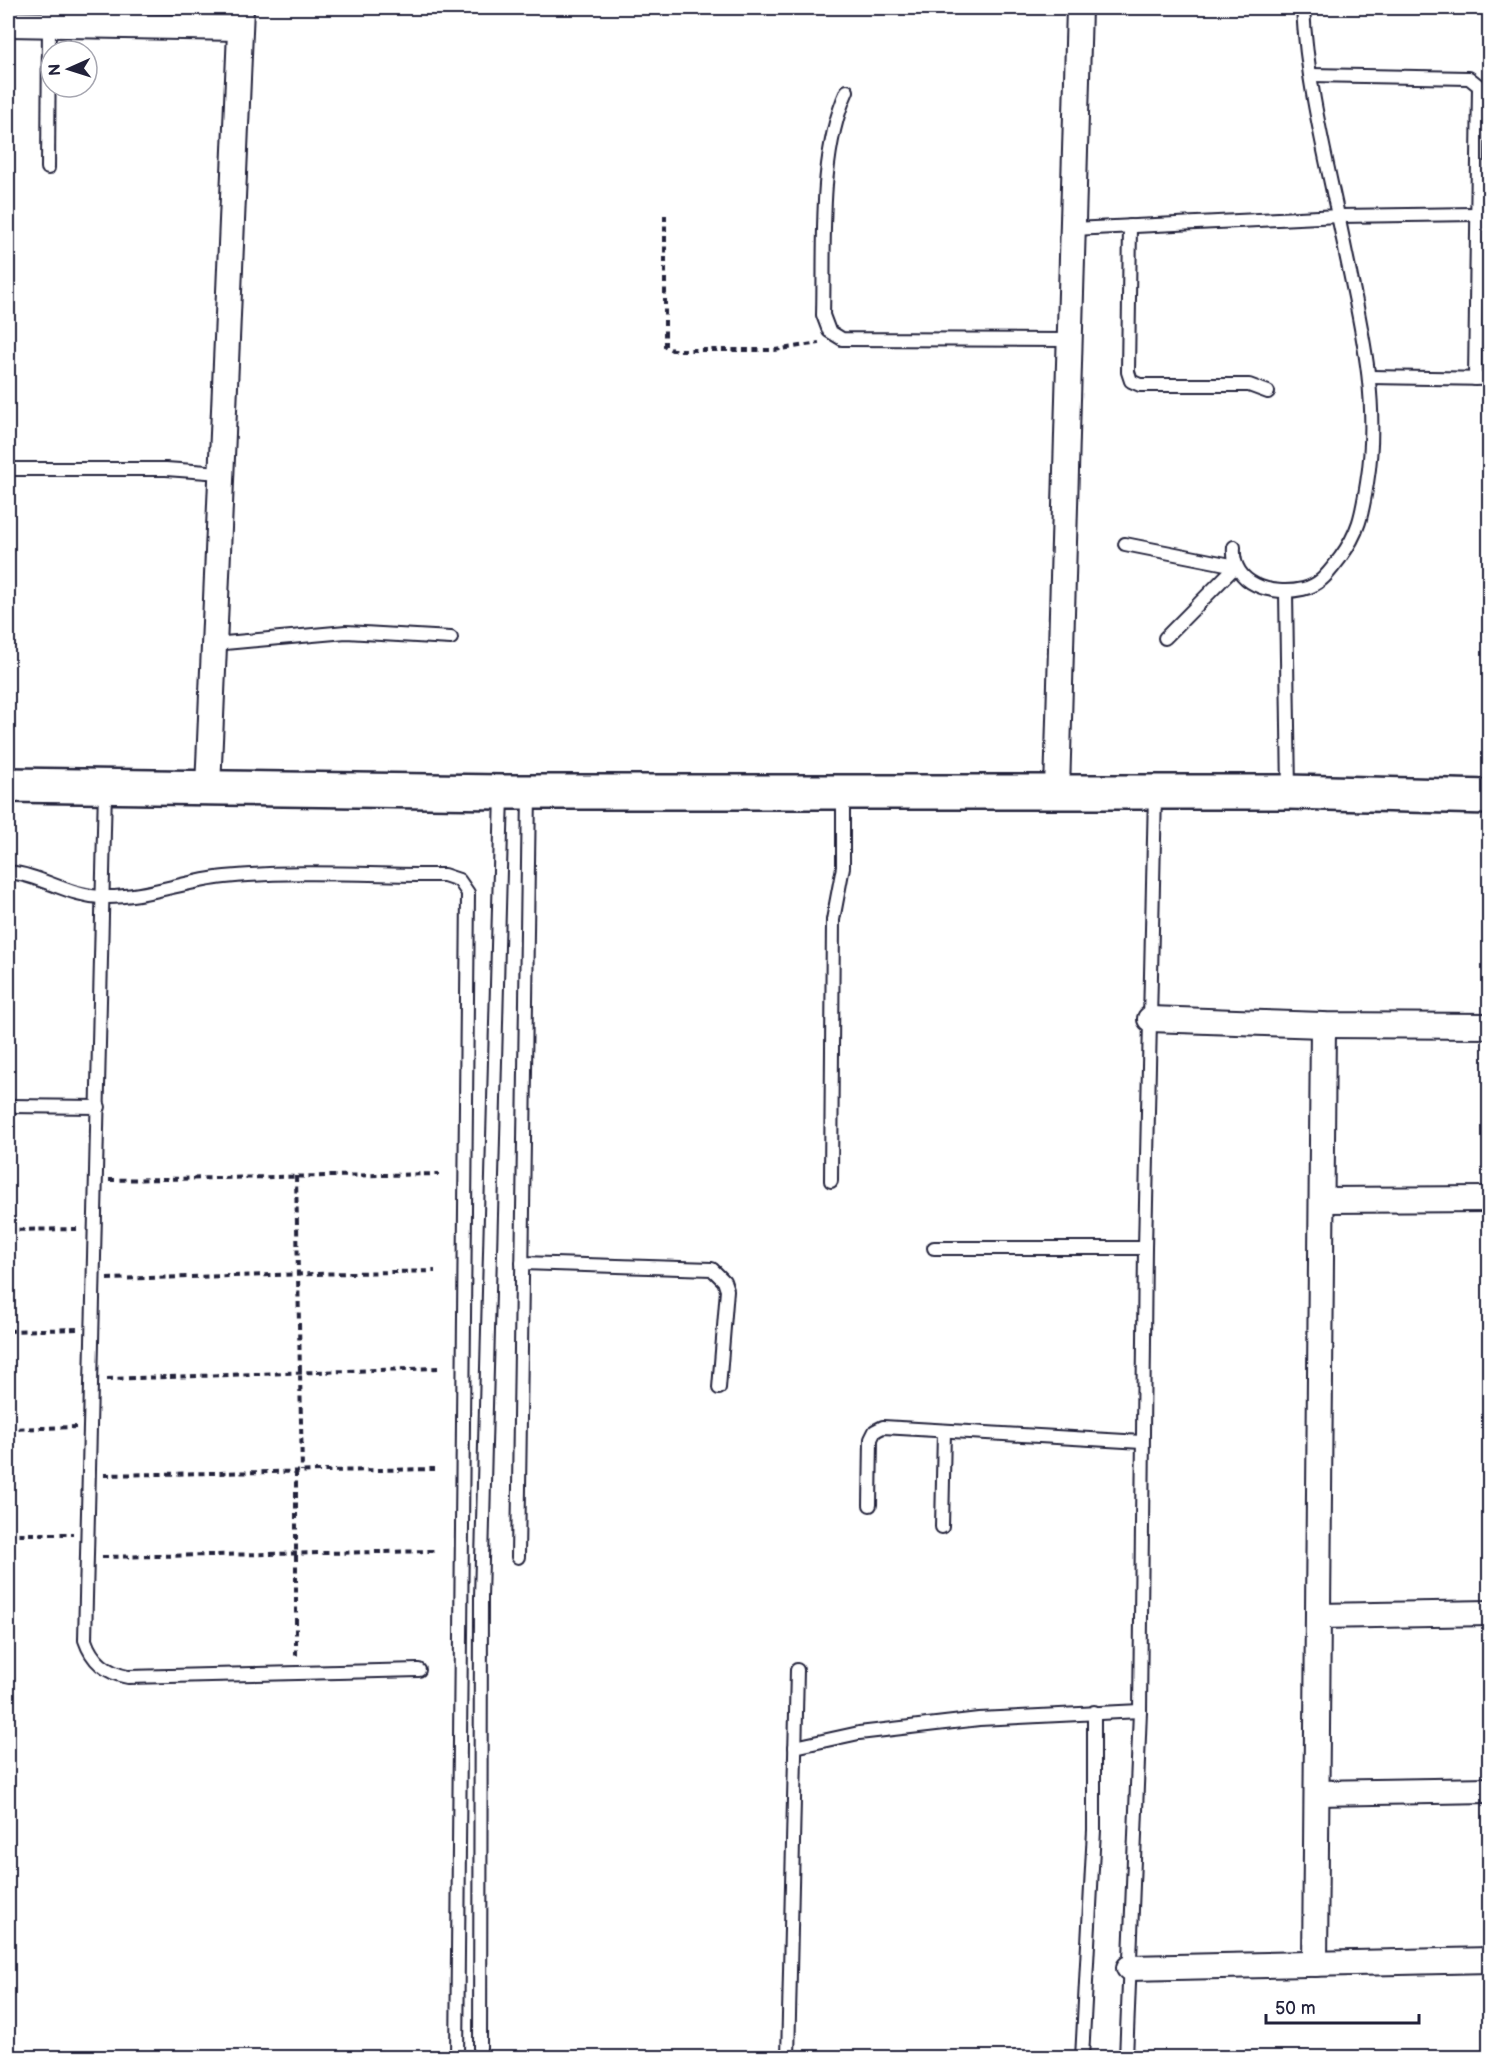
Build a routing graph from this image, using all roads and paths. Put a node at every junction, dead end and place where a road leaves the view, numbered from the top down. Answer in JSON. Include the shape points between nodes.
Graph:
{"nodes":[{"id":1,"x":1079,"y":8,"type":"edge"},
{"id":2,"x":1303,"y":8,"type":"edge"},
{"id":3,"x":240,"y":18,"type":"edge"},
{"id":4,"x":8,"y":24,"type":"edge"},
{"id":5,"x":49,"y":25,"type":"junction"},
{"id":6,"x":1311,"y":75,"type":"junction"},
{"id":7,"x":847,"y":91,"type":"dead end"},
{"id":8,"x":48,"y":168,"type":"dead end"},
{"id":9,"x":1476,"y":214,"type":"junction"},
{"id":10,"x":665,"y":215,"type":"dead end"},
{"id":11,"x":1339,"y":216,"type":"junction"},
{"id":12,"x":1130,"y":226,"type":"junction"},
{"id":13,"x":1073,"y":229,"type":"junction"},
{"id":14,"x":837,"y":338,"type":"junction"},
{"id":15,"x":1070,"y":340,"type":"junction"},
{"id":16,"x":1370,"y":378,"type":"junction"},
{"id":17,"x":1475,"y":379,"type":"junction"},
{"id":18,"x":1490,"y":379,"type":"edge"},
{"id":19,"x":1268,"y":392,"type":"dead end"},
{"id":20,"x":8,"y":469,"type":"edge"},
{"id":21,"x":221,"y":472,"type":"junction"},
{"id":22,"x":1125,"y":544,"type":"dead end"},
{"id":23,"x":1234,"y":547,"type":"dead end"},
{"id":24,"x":1236,"y":566,"type":"junction"},
{"id":25,"x":1287,"y":592,"type":"junction"},
{"id":26,"x":451,"y":638,"type":"dead end"},
{"id":27,"x":1165,"y":638,"type":"dead end"},
{"id":28,"x":214,"y":644,"type":"junction"},
{"id":29,"x":8,"y":785,"type":"edge"},
{"id":30,"x":105,"y":786,"type":"junction"},
{"id":31,"x":208,"y":788,"type":"junction"},
{"id":32,"x":1058,"y":791,"type":"junction"},
{"id":33,"x":1155,"y":791,"type":"junction"},
{"id":34,"x":516,"y":792,"type":"junction"},
{"id":35,"x":843,"y":792,"type":"junction"},
{"id":36,"x":1289,"y":792,"type":"junction"},
{"id":37,"x":1490,"y":798,"type":"edge"},
{"id":38,"x":8,"y":872,"type":"edge"},
{"id":39,"x":104,"y":897,"type":"junction"},
{"id":40,"x":1150,"y":1019,"type":"junction"},
{"id":41,"x":1323,"y":1025,"type":"junction"},
{"id":42,"x":1490,"y":1026,"type":"edge"},
{"id":43,"x":8,"y":1106,"type":"edge"},
{"id":44,"x":99,"y":1107,"type":"junction"},
{"id":45,"x":439,"y":1174,"type":"dead end"},
{"id":46,"x":296,"y":1176,"type":"junction"},
{"id":47,"x":96,"y":1180,"type":"junction"},
{"id":48,"x":831,"y":1181,"type":"dead end"},
{"id":49,"x":1490,"y":1199,"type":"edge"},
{"id":50,"x":1322,"y":1200,"type":"junction"},
{"id":51,"x":95,"y":1228,"type":"junction"},
{"id":52,"x":8,"y":1230,"type":"edge"},
{"id":53,"x":934,"y":1248,"type":"dead end"},
{"id":54,"x":1145,"y":1248,"type":"junction"},
{"id":55,"x":522,"y":1263,"type":"junction"},
{"id":56,"x":435,"y":1271,"type":"dead end"},
{"id":57,"x":298,"y":1275,"type":"junction"},
{"id":58,"x":94,"y":1280,"type":"junction"},
{"id":59,"x":92,"y":1328,"type":"junction"},
{"id":60,"x":8,"y":1331,"type":"edge"},
{"id":61,"x":438,"y":1368,"type":"dead end"},
{"id":62,"x":301,"y":1372,"type":"junction"},
{"id":63,"x":91,"y":1379,"type":"junction"},
{"id":64,"x":719,"y":1388,"type":"dead end"},
{"id":65,"x":90,"y":1427,"type":"junction"},
{"id":66,"x":8,"y":1429,"type":"edge"},
{"id":67,"x":944,"y":1431,"type":"junction"},
{"id":68,"x":1142,"y":1442,"type":"junction"},
{"id":69,"x":435,"y":1469,"type":"dead end"},
{"id":70,"x":302,"y":1471,"type":"junction"},
{"id":71,"x":296,"y":1472,"type":"junction"},
{"id":72,"x":88,"y":1476,"type":"junction"},
{"id":73,"x":870,"y":1505,"type":"dead end"},
{"id":74,"x":942,"y":1527,"type":"dead end"},
{"id":75,"x":8,"y":1534,"type":"edge"},
{"id":76,"x":87,"y":1534,"type":"junction"},
{"id":77,"x":434,"y":1551,"type":"dead end"},
{"id":78,"x":296,"y":1554,"type":"junction"},
{"id":79,"x":86,"y":1557,"type":"junction"},
{"id":80,"x":518,"y":1557,"type":"dead end"},
{"id":81,"x":1490,"y":1613,"type":"edge"},
{"id":82,"x":1318,"y":1616,"type":"junction"},
{"id":83,"x":419,"y":1670,"type":"dead end"},
{"id":84,"x":797,"y":1670,"type":"dead end"},
{"id":85,"x":296,"y":1673,"type":"junction"},
{"id":86,"x":1140,"y":1711,"type":"junction"},
{"id":87,"x":1094,"y":1712,"type":"junction"},
{"id":88,"x":795,"y":1747,"type":"junction"},
{"id":89,"x":1490,"y":1790,"type":"edge"},
{"id":90,"x":1317,"y":1793,"type":"junction"},
{"id":91,"x":1490,"y":1960,"type":"edge"},
{"id":92,"x":1315,"y":1964,"type":"junction"},
{"id":93,"x":1129,"y":1968,"type":"junction"},
{"id":94,"x":458,"y":2058,"type":"edge"},
{"id":95,"x":480,"y":2058,"type":"edge"},
{"id":96,"x":788,"y":2058,"type":"edge"},
{"id":97,"x":1082,"y":2058,"type":"edge"},
{"id":98,"x":1126,"y":2058,"type":"edge"}],
"edges":[{"from":1,"to":13,"type":"street"},
{"from":2,"to":6,"type":"lane"},
{"from":3,"to":5,"type":"street"},
{"from":3,"to":21,"type":"street"},
{"from":4,"to":5,"type":"street"},
{"from":5,"to":8,"type":"lane"},
{"from":6,"to":9,"type":"lane","via":[[1468,78],[1476,82],[1480,90]]},
{"from":6,"to":11,"type":"lane"},
{"from":7,"to":14,"type":"lane","via":[[834,123],[828,167],[823,321],[828,332]]},
{"from":9,"to":11,"type":"lane"},
{"from":9,"to":17,"type":"lane"},
{"from":10,"to":14,"type":"path","via":[[664,343],[668,349],[775,350]]},
{"from":11,"to":12,"type":"lane"},
{"from":11,"to":16,"type":"lane"},
{"from":12,"to":13,"type":"lane"},
{"from":12,"to":19,"type":"lane","via":[[1131,381],[1140,385],[1249,385]]},
{"from":13,"to":15,"type":"street"},
{"from":14,"to":15,"type":"lane"},
{"from":15,"to":32,"type":"street"},
{"from":16,"to":17,"type":"lane"},
{"from":16,"to":25,"type":"lane","via":[[1372,440],[1359,529],[1320,582]]},
{"from":17,"to":18,"type":"lane"},
{"from":20,"to":21,"type":"lane"},
{"from":21,"to":28,"type":"street"},
{"from":22,"to":24,"type":"lane"},
{"from":23,"to":24,"type":"lane"},
{"from":24,"to":25,"type":"lane","via":[[1247,580]]},
{"from":24,"to":27,"type":"lane"},
{"from":25,"to":36,"type":"lane"},
{"from":26,"to":28,"type":"lane","via":[[346,632]]},
{"from":28,"to":31,"type":"street"},
{"from":29,"to":30,"type":"street"},
{"from":30,"to":31,"type":"street"},
{"from":30,"to":39,"type":"lane"},
{"from":31,"to":34,"type":"street"},
{"from":32,"to":33,"type":"street"},
{"from":32,"to":35,"type":"street"},
{"from":33,"to":36,"type":"street"},
{"from":33,"to":40,"type":"lane"},
{"from":34,"to":35,"type":"street"},
{"from":34,"to":55,"type":"lane"},
{"from":34,"to":95,"type":"lane","via":[[481,1598]]},
{"from":35,"to":48,"type":"lane","via":[[843,867],[833,920]]},
{"from":36,"to":37,"type":"street"},
{"from":38,"to":39,"type":"lane","via":[[32,876],[81,895]]},
{"from":39,"to":44,"type":"lane"},
{"from":39,"to":94,"type":"lane","via":[[206,879],[249,876],[444,875],[459,880],[468,893]]},
{"from":40,"to":41,"type":"street"},
{"from":40,"to":54,"type":"lane"},
{"from":41,"to":42,"type":"street"},
{"from":41,"to":50,"type":"street"},
{"from":43,"to":44,"type":"lane"},
{"from":44,"to":47,"type":"lane"},
{"from":45,"to":46,"type":"path"},
{"from":46,"to":47,"type":"path"},
{"from":46,"to":57,"type":"path"},
{"from":47,"to":51,"type":"lane"},
{"from":49,"to":50,"type":"street"},
{"from":50,"to":82,"type":"street"},
{"from":51,"to":52,"type":"path"},
{"from":51,"to":58,"type":"lane"},
{"from":53,"to":54,"type":"lane"},
{"from":54,"to":68,"type":"lane"},
{"from":55,"to":64,"type":"lane","via":[[712,1269],[727,1290]]},
{"from":55,"to":80,"type":"lane"},
{"from":56,"to":57,"type":"path"},
{"from":57,"to":58,"type":"path"},
{"from":57,"to":62,"type":"path"},
{"from":58,"to":59,"type":"lane"},
{"from":59,"to":60,"type":"path"},
{"from":59,"to":63,"type":"lane"},
{"from":61,"to":62,"type":"path"},
{"from":62,"to":63,"type":"path"},
{"from":62,"to":70,"type":"path"},
{"from":63,"to":65,"type":"lane"},
{"from":65,"to":66,"type":"path"},
{"from":65,"to":72,"type":"lane"},
{"from":67,"to":68,"type":"lane"},
{"from":67,"to":73,"type":"lane","via":[[887,1427],[875,1431],[871,1439]]},
{"from":67,"to":74,"type":"lane"},
{"from":68,"to":86,"type":"lane"},
{"from":69,"to":70,"type":"path"},
{"from":70,"to":71,"type":"path"},
{"from":71,"to":72,"type":"path"},
{"from":71,"to":78,"type":"path"},
{"from":72,"to":76,"type":"lane"},
{"from":75,"to":76,"type":"path"},
{"from":76,"to":79,"type":"lane"},
{"from":77,"to":78,"type":"path"},
{"from":78,"to":79,"type":"path"},
{"from":78,"to":85,"type":"path"},
{"from":79,"to":85,"type":"lane","via":[[85,1640],[94,1659],[110,1672],[137,1677]]},
{"from":81,"to":82,"type":"street"},
{"from":82,"to":90,"type":"street"},
{"from":83,"to":85,"type":"lane"},
{"from":84,"to":88,"type":"lane"},
{"from":86,"to":87,"type":"lane"},
{"from":86,"to":93,"type":"lane"},
{"from":87,"to":88,"type":"lane","via":[[979,1719],[859,1733]]},
{"from":87,"to":97,"type":"lane","via":[[1094,1830]]},
{"from":88,"to":96,"type":"lane"},
{"from":89,"to":90,"type":"street"},
{"from":90,"to":92,"type":"street"},
{"from":91,"to":92,"type":"street"},
{"from":92,"to":93,"type":"street"},
{"from":93,"to":98,"type":"lane"}]}
